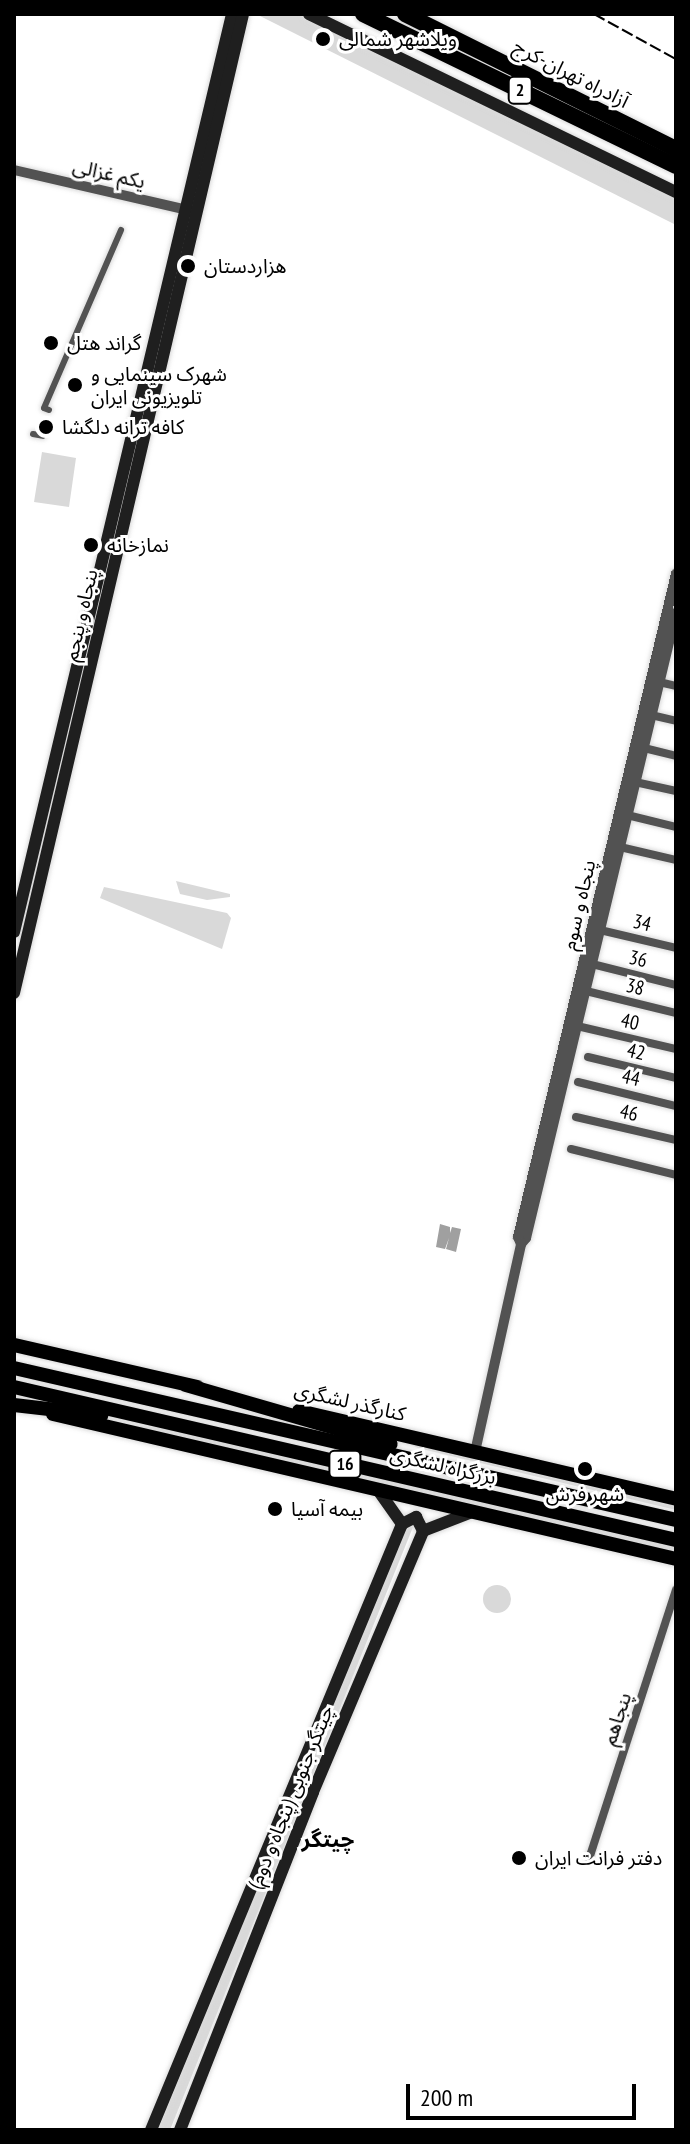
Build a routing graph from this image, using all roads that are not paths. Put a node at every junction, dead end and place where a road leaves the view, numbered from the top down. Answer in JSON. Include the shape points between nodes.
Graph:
{"nodes":[{"id":1,"x":309,"y":14,"type":"edge"},
{"id":2,"x":363,"y":14,"type":"edge"},
{"id":3,"x":405,"y":14,"type":"edge"},
{"id":4,"x":237,"y":16,"type":"edge"},
{"id":5,"x":676,"y":149,"type":"edge"},
{"id":6,"x":676,"y":166,"type":"edge"},
{"id":7,"x":14,"y":170,"type":"edge"},
{"id":8,"x":676,"y":192,"type":"edge"},
{"id":9,"x":191,"y":211,"type":"junction"},
{"id":10,"x":121,"y":230,"type":"dead end"},
{"id":11,"x":49,"y":410,"type":"dead end"},
{"id":12,"x":33,"y":434,"type":"dead end"},
{"id":13,"x":43,"y":436,"type":"dead end"},
{"id":14,"x":676,"y":574,"type":"edge"},
{"id":15,"x":676,"y":614,"type":"edge"},
{"id":16,"x":672,"y":648,"type":"edge"},
{"id":17,"x":659,"y":682,"type":"junction"},
{"id":18,"x":676,"y":686,"type":"edge"},
{"id":19,"x":651,"y":715,"type":"junction"},
{"id":20,"x":676,"y":721,"type":"edge"},
{"id":21,"x":644,"y":748,"type":"junction"},
{"id":22,"x":676,"y":756,"type":"edge"},
{"id":23,"x":635,"y":782,"type":"junction"},
{"id":24,"x":676,"y":791,"type":"edge"},
{"id":25,"x":627,"y":815,"type":"junction"},
{"id":26,"x":676,"y":827,"type":"edge"},
{"id":27,"x":620,"y":847,"type":"junction"},
{"id":28,"x":676,"y":860,"type":"edge"},
{"id":29,"x":25,"y":914,"type":"junction"},
{"id":30,"x":600,"y":930,"type":"junction"},
{"id":31,"x":14,"y":932,"type":"edge"},
{"id":32,"x":676,"y":948,"type":"edge"},
{"id":33,"x":592,"y":964,"type":"junction"},
{"id":34,"x":676,"y":985,"type":"edge"},
{"id":35,"x":586,"y":991,"type":"junction"},
{"id":36,"x":14,"y":993,"type":"edge"},
{"id":37,"x":676,"y":1013,"type":"edge"},
{"id":38,"x":577,"y":1026,"type":"junction"},
{"id":39,"x":676,"y":1049,"type":"edge"},
{"id":40,"x":588,"y":1057,"type":"dead end"},
{"id":41,"x":676,"y":1078,"type":"edge"},
{"id":42,"x":578,"y":1082,"type":"dead end"},
{"id":43,"x":676,"y":1106,"type":"edge"},
{"id":44,"x":576,"y":1117,"type":"dead end"},
{"id":45,"x":676,"y":1140,"type":"edge"},
{"id":46,"x":571,"y":1149,"type":"dead end"},
{"id":47,"x":676,"y":1175,"type":"edge"},
{"id":48,"x":521,"y":1244,"type":"junction"},
{"id":49,"x":14,"y":1345,"type":"edge"},
{"id":50,"x":14,"y":1368,"type":"edge"},
{"id":51,"x":186,"y":1385,"type":"junction"},
{"id":52,"x":14,"y":1387,"type":"edge"},
{"id":53,"x":14,"y":1405,"type":"edge"},
{"id":54,"x":153,"y":1419,"type":"junction"},
{"id":55,"x":475,"y":1452,"type":"junction"},
{"id":56,"x":444,"y":1464,"type":"junction"},
{"id":57,"x":378,"y":1490,"type":"junction"},
{"id":58,"x":676,"y":1499,"type":"edge"},
{"id":59,"x":472,"y":1512,"type":"junction"},
{"id":60,"x":676,"y":1520,"type":"edge"},
{"id":61,"x":402,"y":1524,"type":"junction"},
{"id":62,"x":423,"y":1531,"type":"junction"},
{"id":63,"x":676,"y":1540,"type":"edge"},
{"id":64,"x":676,"y":1559,"type":"edge"},
{"id":65,"x":676,"y":1590,"type":"edge"},
{"id":66,"x":589,"y":1859,"type":"dead end"},
{"id":67,"x":151,"y":2130,"type":"edge"},
{"id":68,"x":180,"y":2130,"type":"edge"}],
"edges":[{"from":1,"to":8,"type":"main road"},
{"from":2,"to":6,"type":"highway","number":"2"},
{"from":3,"to":5,"type":"highway","name":"آزادراه تهران-کرج","number":"2"},
{"from":4,"to":9,"type":"main road","name":"پنجاه و پنجم"},
{"from":7,"to":9,"type":"street","name":"یکم غزالی"},
{"from":9,"to":29,"type":"main road","name":"پنجاه و پنجم"},
{"from":10,"to":11,"type":"street","via":[[44,408]]},
{"from":12,"to":13,"type":"street"},
{"from":14,"to":48,"type":"street","name":"پنجاه و سوم","via":[[518,1237]]},
{"from":15,"to":16,"type":"street","name":"پنجاه و سوم"},
{"from":16,"to":17,"type":"street","name":"پنجاه و سوم"},
{"from":17,"to":18,"type":"street"},
{"from":17,"to":19,"type":"street","name":"پنجاه و سوم"},
{"from":19,"to":20,"type":"street"},
{"from":19,"to":21,"type":"street","name":"پنجاه و سوم"},
{"from":21,"to":22,"type":"street"},
{"from":21,"to":23,"type":"street","name":"پنجاه و سوم"},
{"from":23,"to":24,"type":"street"},
{"from":23,"to":25,"type":"street","name":"پنجاه و سوم"},
{"from":25,"to":26,"type":"street"},
{"from":25,"to":27,"type":"street","name":"پنجاه و سوم"},
{"from":27,"to":28,"type":"street"},
{"from":27,"to":30,"type":"street","name":"پنجاه و سوم"},
{"from":29,"to":31,"type":"main road","name":"پنجاه و پنجم"},
{"from":29,"to":36,"type":"main road","name":"پنجاه و پنجم"},
{"from":30,"to":32,"type":"street","name":"34"},
{"from":30,"to":33,"type":"street","name":"پنجاه و سوم"},
{"from":33,"to":34,"type":"street","name":"36"},
{"from":33,"to":35,"type":"street","name":"پنجاه و سوم"},
{"from":35,"to":37,"type":"street","name":"38"},
{"from":35,"to":38,"type":"street","name":"پنجاه و سوم"},
{"from":38,"to":39,"type":"street","name":"40"},
{"from":38,"to":48,"type":"street","name":"پنجاه و سوم"},
{"from":40,"to":41,"type":"street","name":"42"},
{"from":42,"to":43,"type":"street","name":"44"},
{"from":44,"to":45,"type":"street","name":"46"},
{"from":46,"to":47,"type":"street"},
{"from":48,"to":55,"type":"street","name":"پنجاه و سوم"},
{"from":49,"to":51,"type":"main road","name":"کنارگذر لشگری"},
{"from":50,"to":56,"type":"main road","name":"بزرگراه لشگری","number":"16"},
{"from":51,"to":55,"type":"main road","name":"کنارگذر لشگری"},
{"from":51,"to":56,"type":"main road","via":[[357,1432]]},
{"from":52,"to":54,"type":"main road","name":"بزرگراه لشگری","number":"16"},
{"from":53,"to":54,"type":"main road"},
{"from":53,"to":57,"type":"main road"},
{"from":54,"to":63,"type":"main road","name":"بزرگراه لشگری","number":"16"},
{"from":55,"to":58,"type":"main road","name":"کنارگذر لشگری"},
{"from":56,"to":60,"type":"main road","name":"بزرگراه لشگری","number":"16"},
{"from":57,"to":59,"type":"main road"},
{"from":57,"to":61,"type":"main road"},
{"from":59,"to":62,"type":"main road"},
{"from":59,"to":64,"type":"main road"},
{"from":61,"to":62,"type":"main road","via":[[416,1517]]},
{"from":61,"to":67,"type":"main road","name":"چیتگر جنوبی (پنجاه و دوم)"},
{"from":62,"to":68,"type":"main road","name":"چیتگر جنوبی (پنجاه و دوم)"},
{"from":65,"to":66,"type":"street","name":"پنجاهم"}]}
